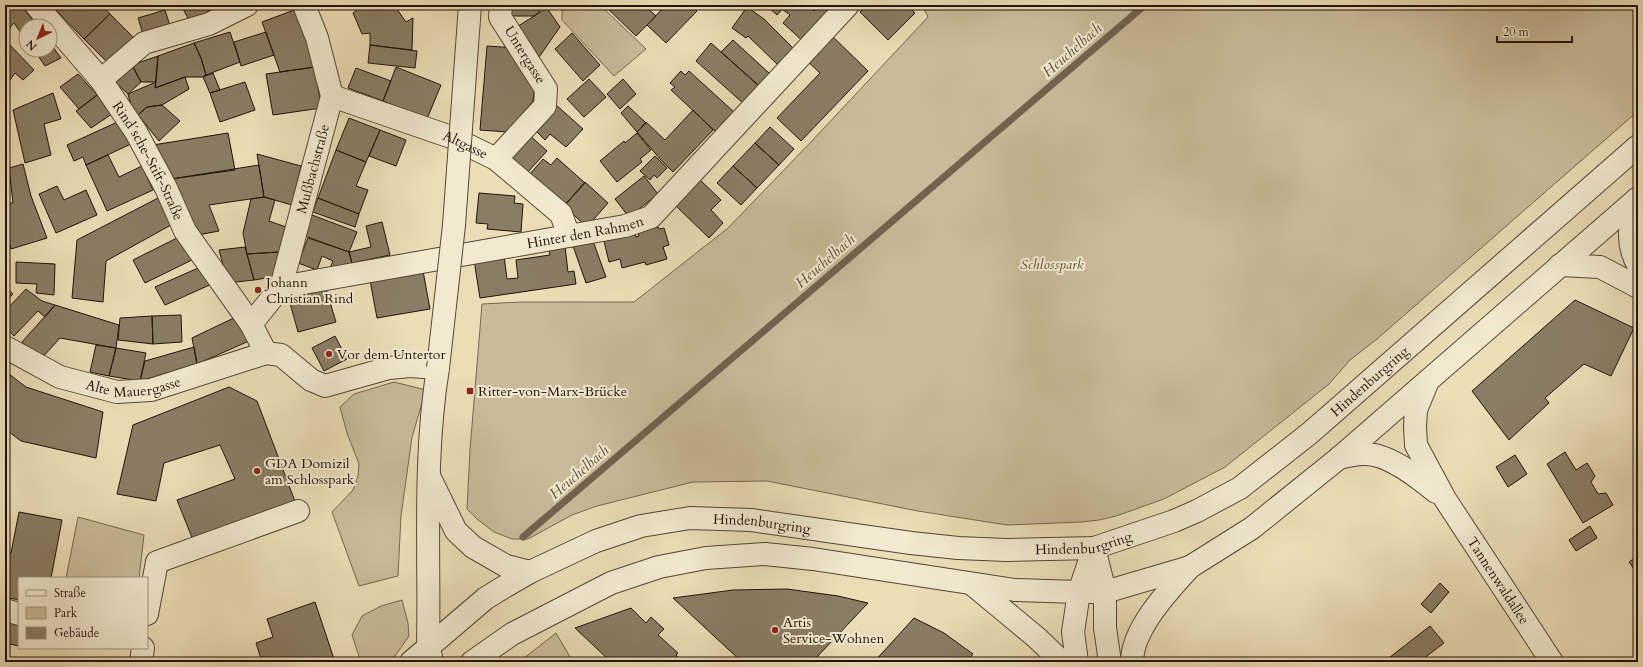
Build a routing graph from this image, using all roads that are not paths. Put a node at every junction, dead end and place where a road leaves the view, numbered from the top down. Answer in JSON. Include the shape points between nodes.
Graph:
{"nodes":[{"id":1,"x":36,"y":5,"type":"edge"},
{"id":2,"x":247,"y":5,"type":"edge"},
{"id":3,"x":304,"y":5,"type":"edge"},
{"id":4,"x":470,"y":5,"type":"edge"},
{"id":5,"x":501,"y":5,"type":"edge"},
{"id":6,"x":848,"y":5,"type":"edge"},
{"id":7,"x":101,"y":80,"type":"junction"},
{"id":8,"x":332,"y":96,"type":"junction"},
{"id":9,"x":1638,"y":146,"type":"edge"},
{"id":10,"x":496,"y":159,"type":"junction"},
{"id":11,"x":1637,"y":199,"type":"edge"},
{"id":12,"x":569,"y":236,"type":"junction"},
{"id":13,"x":1560,"y":265,"type":"junction"},
{"id":14,"x":1638,"y":265,"type":"edge"},
{"id":15,"x":281,"y":287,"type":"junction"},
{"id":16,"x":1638,"y":287,"type":"edge"},
{"id":17,"x":251,"y":324,"type":"junction"},
{"id":18,"x":5,"y":347,"type":"edge"},
{"id":19,"x":266,"y":353,"type":"junction"},
{"id":20,"x":438,"y":368,"type":"junction"},
{"id":21,"x":1428,"y":380,"type":"junction"},
{"id":22,"x":1339,"y":458,"type":"junction"},
{"id":23,"x":427,"y":473,"type":"junction"},
{"id":24,"x":1445,"y":499,"type":"junction"},
{"id":25,"x":298,"y":512,"type":"dead end"},
{"id":26,"x":1094,"y":548,"type":"junction"},
{"id":27,"x":1190,"y":567,"type":"junction"},
{"id":28,"x":530,"y":572,"type":"junction"},
{"id":29,"x":972,"y":584,"type":"junction"},
{"id":30,"x":1079,"y":592,"type":"junction"},
{"id":31,"x":1105,"y":592,"type":"junction"},
{"id":32,"x":148,"y":609,"type":"edge"},
{"id":33,"x":5,"y":610,"type":"edge"},
{"id":34,"x":18,"y":614,"type":"edge"},
{"id":35,"x":142,"y":649,"type":"edge"},
{"id":36,"x":431,"y":655,"type":"edge"},
{"id":37,"x":141,"y":662,"type":"edge"},
{"id":38,"x":411,"y":662,"type":"edge"},
{"id":39,"x":472,"y":662,"type":"edge"},
{"id":40,"x":1062,"y":662,"type":"edge"},
{"id":41,"x":1078,"y":662,"type":"edge"},
{"id":42,"x":1110,"y":662,"type":"edge"},
{"id":43,"x":1132,"y":662,"type":"edge"},
{"id":44,"x":1552,"y":662,"type":"edge"}],
"edges":[{"from":1,"to":7,"type":"street","name":"Rind´sche-Stift-Straße"},
{"from":2,"to":7,"type":"street","via":[[209,24],[144,43]]},
{"from":3,"to":8,"type":"street","name":"Mußbachstraße","via":[[317,38]]},
{"from":4,"to":20,"type":"street","bridge":true,"via":[[454,225]]},
{"from":5,"to":10,"type":"street","name":"Untergasse","via":[[500,17],[546,89],[545,106]]},
{"from":6,"to":12,"type":"street","name":"Hinter den Rahmen","via":[[652,217],[625,226]]},
{"from":7,"to":17,"type":"street","name":"Rind´sche-Stift-Straße","via":[[136,132],[166,188],[185,231]]},
{"from":8,"to":10,"type":"street","name":"Altgasse","via":[[451,137]]},
{"from":8,"to":15,"type":"street","name":"Mußbachstraße"},
{"from":9,"to":26,"type":"street","name":"Hindenburgring","via":[[1364,387],[1240,488],[1174,521]]},
{"from":10,"to":12,"type":"street","name":"Altgasse","via":[[561,214]]},
{"from":11,"to":13,"type":"street"},
{"from":11,"to":14,"type":"street","via":[[1630,225],[1632,254]]},
{"from":12,"to":15,"type":"street","name":"Hinter den Rahmen"},
{"from":13,"to":16,"type":"street","via":[[1600,268]]},
{"from":13,"to":21,"type":"street"},
{"from":15,"to":17,"type":"street","name":"Mußbachstraße"},
{"from":17,"to":19,"type":"street"},
{"from":18,"to":19,"type":"street","name":"Alte Mauergasse","via":[[60,377],[117,392],[151,390]]},
{"from":19,"to":20,"type":"street","via":[[281,355],[311,380],[325,386],[389,368]]},
{"from":20,"to":23,"type":"street"},
{"from":21,"to":22,"type":"street"},
{"from":21,"to":24,"type":"street","name":"Tannenwaldallee","via":[[1416,410],[1416,445]]},
{"from":22,"to":24,"type":"street","name":"Tannenwaldallee","via":[[1365,453],[1382,457],[1413,473]]},
{"from":22,"to":27,"type":"street","via":[[1252,528]]},
{"from":23,"to":28,"type":"street","via":[[456,531],[473,547],[506,566]]},
{"from":23,"to":36,"type":"street"},
{"from":24,"to":44,"type":"street","name":"Tannenwaldallee"},
{"from":25,"to":32,"type":"street","via":[[157,562]]},
{"from":26,"to":28,"type":"street","name":"Hindenburgring","via":[[958,548],[751,520],[690,518],[641,526],[596,541]]},
{"from":26,"to":30,"type":"street"},
{"from":26,"to":31,"type":"street"},
{"from":27,"to":31,"type":"street"},
{"from":27,"to":43,"type":"street","via":[[1142,627]]},
{"from":28,"to":36,"type":"street","name":"Hindenburgring","via":[[486,598]]},
{"from":29,"to":30,"type":"street","via":[[1015,590]]},
{"from":29,"to":39,"type":"street","via":[[765,554],[706,558],[659,567],[611,583],[512,634]]},
{"from":29,"to":40,"type":"street"},
{"from":30,"to":31,"type":"street"},
{"from":30,"to":41,"type":"street","via":[[1072,632]]},
{"from":31,"to":42,"type":"street","via":[[1105,628]]},
{"from":33,"to":34,"type":"street"},
{"from":35,"to":37,"type":"street"},
{"from":36,"to":38,"type":"street","name":"Hindenburgring"}]}
